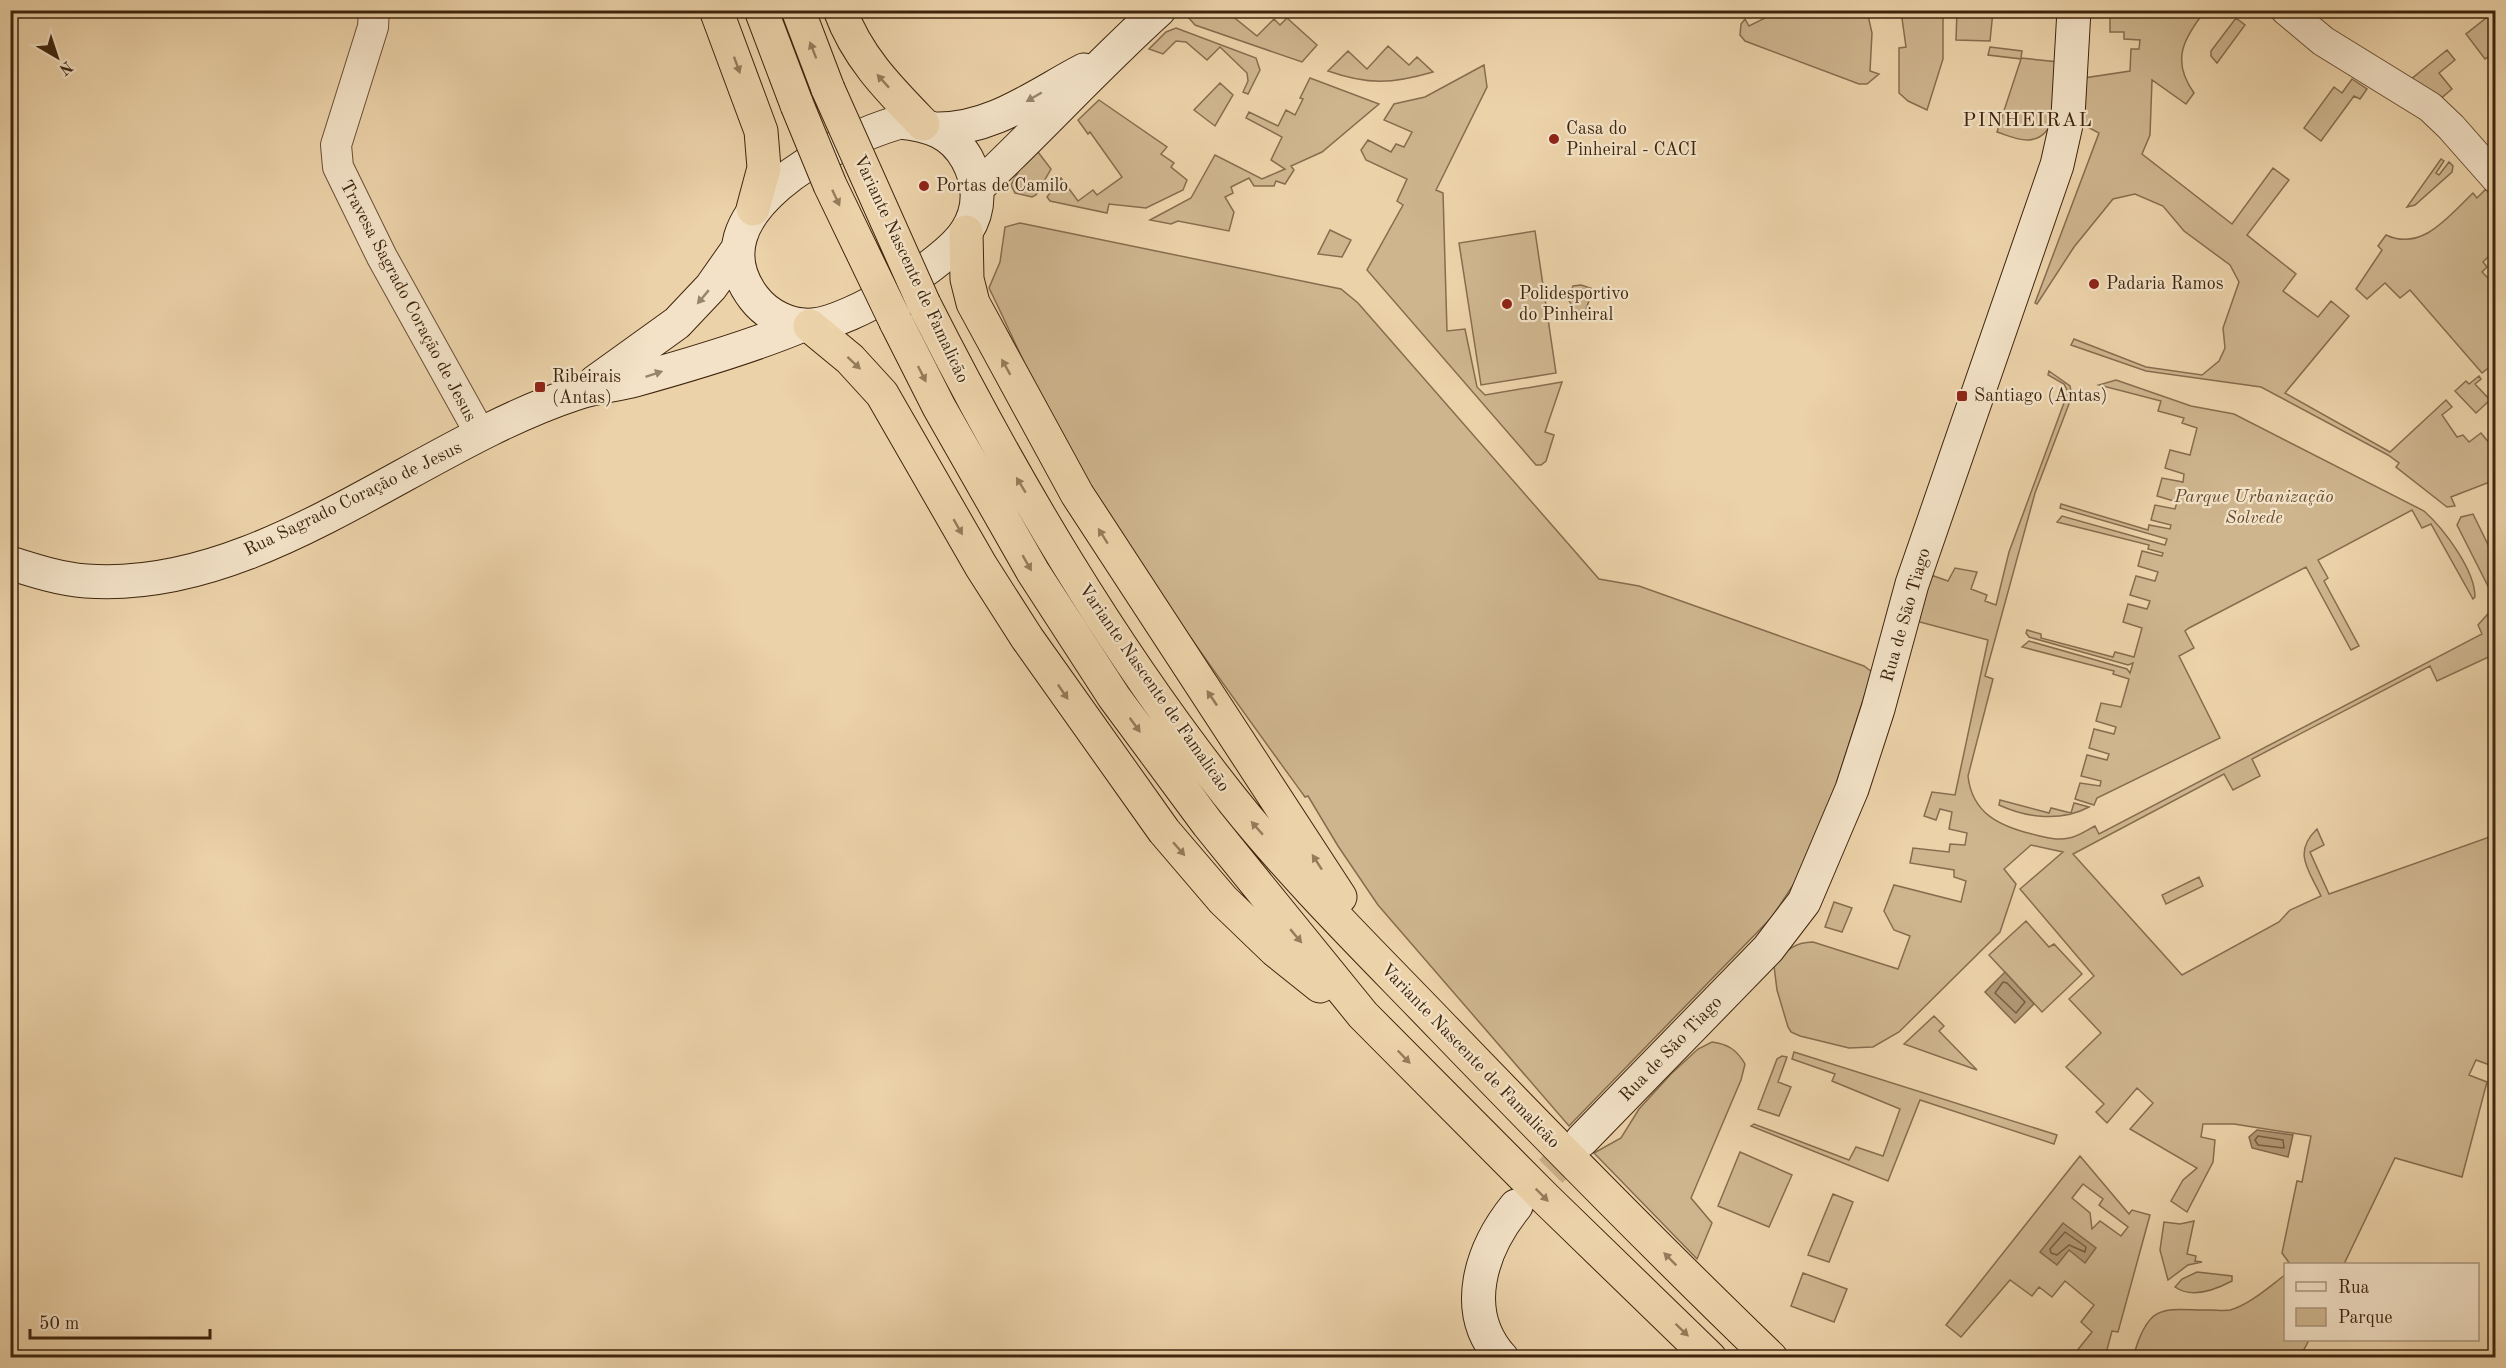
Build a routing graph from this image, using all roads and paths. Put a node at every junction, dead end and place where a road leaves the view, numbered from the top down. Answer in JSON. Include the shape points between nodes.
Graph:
{"nodes":[{"id":1,"x":716,"y":10,"type":"edge"},
{"id":2,"x":761,"y":10,"type":"edge"},
{"id":3,"x":798,"y":10,"type":"edge"},
{"id":4,"x":840,"y":10,"type":"edge"},
{"id":5,"x":1159,"y":10,"type":"edge"},
{"id":6,"x":2074,"y":10,"type":"edge"},
{"id":7,"x":2286,"y":10,"type":"edge"},
{"id":8,"x":374,"y":19,"type":"edge"},
{"id":9,"x":1104,"y":60,"type":"junction"},
{"id":10,"x":929,"y":126,"type":"junction"},
{"id":11,"x":2496,"y":178,"type":"edge"},
{"id":12,"x":977,"y":188,"type":"junction"},
{"id":13,"x":753,"y":209,"type":"junction"},
{"id":14,"x":966,"y":232,"type":"junction"},
{"id":15,"x":737,"y":250,"type":"junction"},
{"id":16,"x":806,"y":325,"type":"junction"},
{"id":17,"x":577,"y":393,"type":"junction"},
{"id":18,"x":481,"y":435,"type":"junction"},
{"id":19,"x":10,"y":563,"type":"edge"},
{"id":20,"x":1382,"y":965,"type":"junction"},
{"id":21,"x":1364,"y":1015,"type":"junction"},
{"id":22,"x":1582,"y":1140,"type":"tunnel mouth"},
{"id":23,"x":1516,"y":1206,"type":"tunnel mouth"},
{"id":24,"x":1502,"y":1358,"type":"edge"},
{"id":25,"x":1710,"y":1358,"type":"edge"},
{"id":26,"x":1771,"y":1358,"type":"edge"}],
"edges":[{"from":1,"to":13,"type":"highway","one_way":true,"via":[[761,131],[764,168]]},
{"from":2,"to":21,"type":"highway","name":"Variante Nascente de Famalicão","one_way":true,"bridge":true,"via":[[830,185],[984,490],[1086,656],[1208,824]]},
{"from":20,"to":3,"type":"highway","name":"Variante Nascente de Famalicão","one_way":true,"bridge":true,"via":[[1235,803],[1175,724],[1114,636],[1019,482],[924,304],[828,89]]},
{"from":10,"to":4,"type":"highway","one_way":true,"via":[[865,61]]},
{"from":5,"to":9,"type":"main road"},
{"from":6,"to":22,"type":"main road","name":"Rua de São Tiago","via":[[2067,116],[2057,165],[1912,584],[1852,789],[1819,870],[1804,902],[1768,949]]},
{"from":7,"to":11,"type":"street","via":[[2322,41],[2430,107]]},
{"from":8,"to":18,"type":"street","name":"Travesa Sagrado Coração de Jesus","via":[[336,145],[338,167],[382,257]]},
{"from":9,"to":10,"type":"main road","one_way":true,"via":[[990,121],[964,127]]},
{"from":9,"to":12,"type":"main road","via":[[1047,122]]},
{"from":10,"to":12,"type":"main road","via":[[962,150]]},
{"from":10,"to":13,"type":"main road","via":[[900,122],[866,131],[783,182]]},
{"from":12,"to":14,"type":"main road","via":[[978,202]]},
{"from":13,"to":15,"type":"main road"},
{"from":14,"to":16,"type":"main road","name":"Rua Sagrado Coração de Jesus","via":[[952,249],[856,312],[827,324]]},
{"from":20,"to":14,"type":"highway","one_way":true,"via":[[1072,484],[973,303],[967,279]]},
{"from":15,"to":16,"type":"main road","via":[[745,287],[760,306],[780,319]]},
{"from":15,"to":17,"type":"main road","name":"Rua Sagrado Coração de Jesus","one_way":true,"via":[[711,287],[677,323]]},
{"from":17,"to":16,"type":"main road","name":"Rua Sagrado Coração de Jesus","one_way":true,"via":[[635,380]]},
{"from":16,"to":21,"type":"highway","one_way":true,"via":[[850,359],[882,394],[981,566],[1081,717],[1164,831],[1223,900],[1275,950]]},
{"from":17,"to":18,"type":"main road","name":"Rua Sagrado Coração de Jesus"},
{"from":18,"to":19,"type":"main road","name":"Rua Sagrado Coração de Jesus","via":[[261,547],[196,569],[124,581],[85,581]]},
{"from":26,"to":20,"type":"highway","name":"Variante Nascente de Famalicão","one_way":true,"via":[[1554,1144]]},
{"from":21,"to":25,"type":"highway","name":"Variante Nascente de Famalicão","one_way":true},
{"from":23,"to":24,"type":"main road","via":[[1499,1228],[1480,1270],[1483,1328]]}]}
